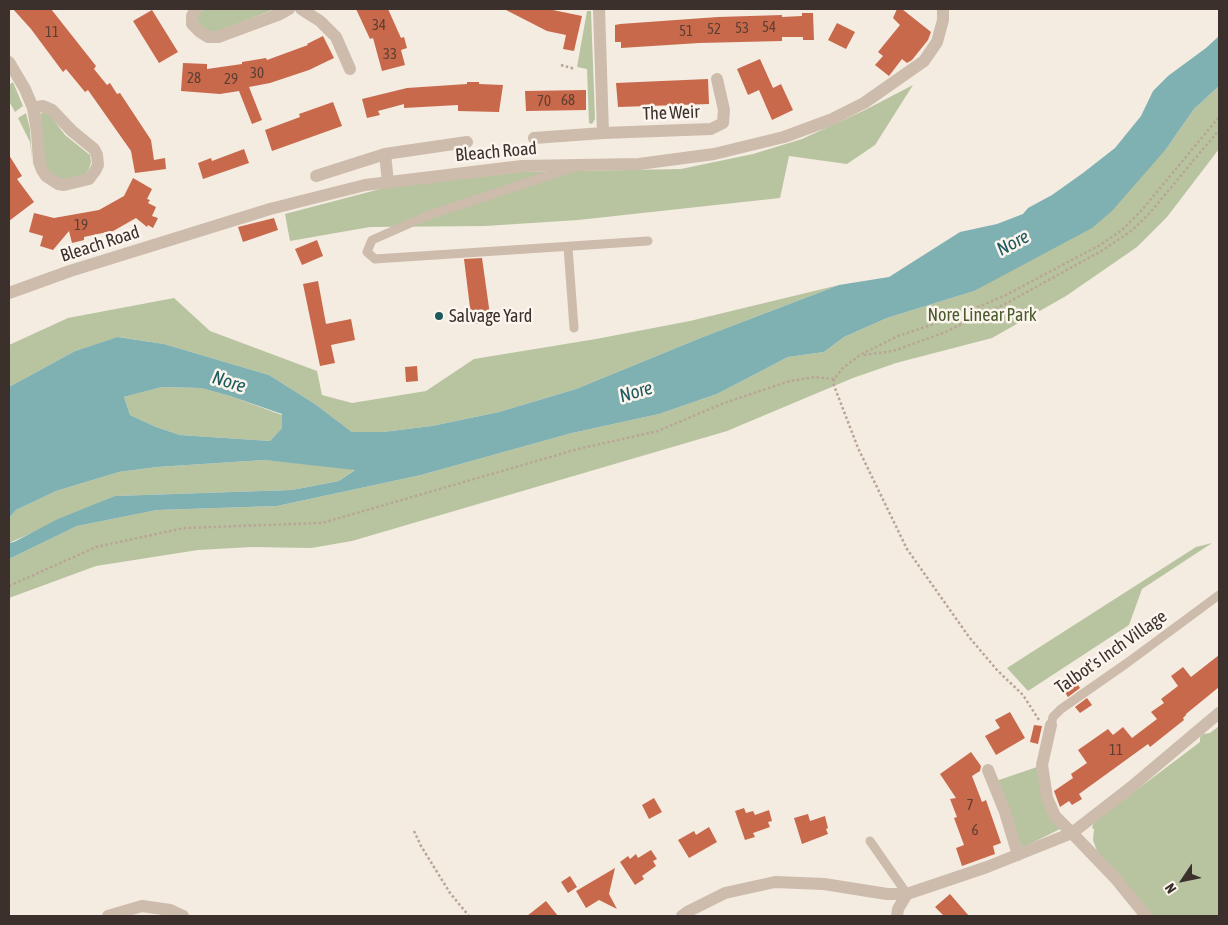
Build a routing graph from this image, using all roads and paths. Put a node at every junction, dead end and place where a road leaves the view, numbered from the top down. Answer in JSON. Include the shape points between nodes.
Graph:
{"nodes":[{"id":1,"x":196,"y":9,"type":"edge"},
{"id":2,"x":289,"y":9,"type":"edge"},
{"id":3,"x":301,"y":9,"type":"edge"},
{"id":4,"x":599,"y":9,"type":"edge"},
{"id":5,"x":943,"y":9,"type":"edge"},
{"id":6,"x":9,"y":62,"type":"edge"},
{"id":7,"x":560,"y":66,"type":"dead end"},
{"id":8,"x":350,"y":69,"type":"dead end"},
{"id":9,"x":575,"y":69,"type":"dead end"},
{"id":10,"x":718,"y":79,"type":"dead end"},
{"id":11,"x":33,"y":108,"type":"junction"},
{"id":12,"x":1219,"y":117,"type":"edge"},
{"id":13,"x":1219,"y":130,"type":"edge"},
{"id":14,"x":603,"y":133,"type":"junction"},
{"id":15,"x":534,"y":138,"type":"dead end"},
{"id":16,"x":467,"y":142,"type":"dead end"},
{"id":17,"x":384,"y":154,"type":"junction"},
{"id":18,"x":580,"y":164,"type":"junction"},
{"id":19,"x":316,"y":176,"type":"dead end"},
{"id":20,"x":388,"y":182,"type":"junction"},
{"id":21,"x":648,"y":242,"type":"dead end"},
{"id":22,"x":568,"y":246,"type":"junction"},
{"id":23,"x":9,"y":293,"type":"edge"},
{"id":24,"x":574,"y":328,"type":"dead end"},
{"id":25,"x":860,"y":355,"type":"junction"},
{"id":26,"x":834,"y":379,"type":"junction"},
{"id":27,"x":9,"y":586,"type":"edge"},
{"id":28,"x":1219,"y":594,"type":"edge"},
{"id":29,"x":1219,"y":713,"type":"edge"},
{"id":30,"x":1050,"y":725,"type":"junction"},
{"id":31,"x":988,"y":770,"type":"dead end"},
{"id":32,"x":414,"y":831,"type":"dead end"},
{"id":33,"x":1072,"y":833,"type":"junction"},
{"id":34,"x":870,"y":842,"type":"dead end"},
{"id":35,"x":1018,"y":855,"type":"junction"},
{"id":36,"x":907,"y":894,"type":"junction"},
{"id":37,"x":108,"y":916,"type":"edge"},
{"id":38,"x":183,"y":916,"type":"edge"},
{"id":39,"x":469,"y":916,"type":"edge"},
{"id":40,"x":682,"y":916,"type":"edge"},
{"id":41,"x":897,"y":916,"type":"edge"},
{"id":42,"x":1146,"y":916,"type":"edge"}],
"edges":[{"from":1,"to":2,"type":"street","via":[[192,24],[208,37],[218,37]]},
{"from":3,"to":8,"type":"street","via":[[320,21],[336,38]]},
{"from":4,"to":14,"type":"street"},
{"from":5,"to":18,"type":"street","name":"Bleach Road","via":[[937,42],[924,61],[864,103],[830,120],[784,138],[714,154],[639,164]]},
{"from":6,"to":11,"type":"street"},
{"from":7,"to":9,"type":"path"},
{"from":10,"to":14,"type":"street","name":"The Weir","via":[[723,123],[711,129]]},
{"from":11,"to":11,"type":"street","via":[[39,162],[46,176],[64,185],[89,179],[98,165],[94,149],[52,110],[43,106]]},
{"from":12,"to":25,"type":"path","via":[[1141,211],[1100,245],[1004,296],[898,336]]},
{"from":13,"to":25,"type":"path","via":[[1148,215],[1103,250],[1005,304],[943,333],[893,351]]},
{"from":14,"to":15,"type":"street","name":"The Weir"},
{"from":16,"to":17,"type":"street"},
{"from":17,"to":19,"type":"street"},
{"from":17,"to":20,"type":"street"},
{"from":18,"to":20,"type":"street","name":"Bleach Road","via":[[522,166]]},
{"from":18,"to":22,"type":"lane","via":[[429,216],[372,240],[367,252],[375,259]]},
{"from":20,"to":23,"type":"street","name":"Bleach Road","via":[[270,209]]},
{"from":21,"to":22,"type":"lane"},
{"from":22,"to":24,"type":"lane"},
{"from":25,"to":26,"type":"path"},
{"from":26,"to":27,"type":"path","via":[[815,377],[790,381],[724,403],[658,431],[578,449],[322,523],[184,528],[96,548]]},
{"from":26,"to":30,"type":"path","via":[[858,448],[907,549],[969,637],[1023,695],[1039,720]]},
{"from":28,"to":30,"type":"lane","name":"Talbot's Inch Village","via":[[1061,709]]},
{"from":29,"to":33,"type":"street"},
{"from":30,"to":33,"type":"street","name":"Talbot's Inch Village","via":[[1042,765],[1046,798],[1055,816]]},
{"from":31,"to":35,"type":"street"},
{"from":32,"to":39,"type":"path","via":[[450,893]]},
{"from":33,"to":35,"type":"street"},
{"from":33,"to":42,"type":"street","name":"Talbot's Inch Village"},
{"from":34,"to":36,"type":"lane"},
{"from":35,"to":36,"type":"street"},
{"from":36,"to":40,"type":"street","via":[[775,882],[725,893]]},
{"from":36,"to":41,"type":"street"},
{"from":37,"to":38,"type":"street","via":[[142,906],[170,910]]}]}
